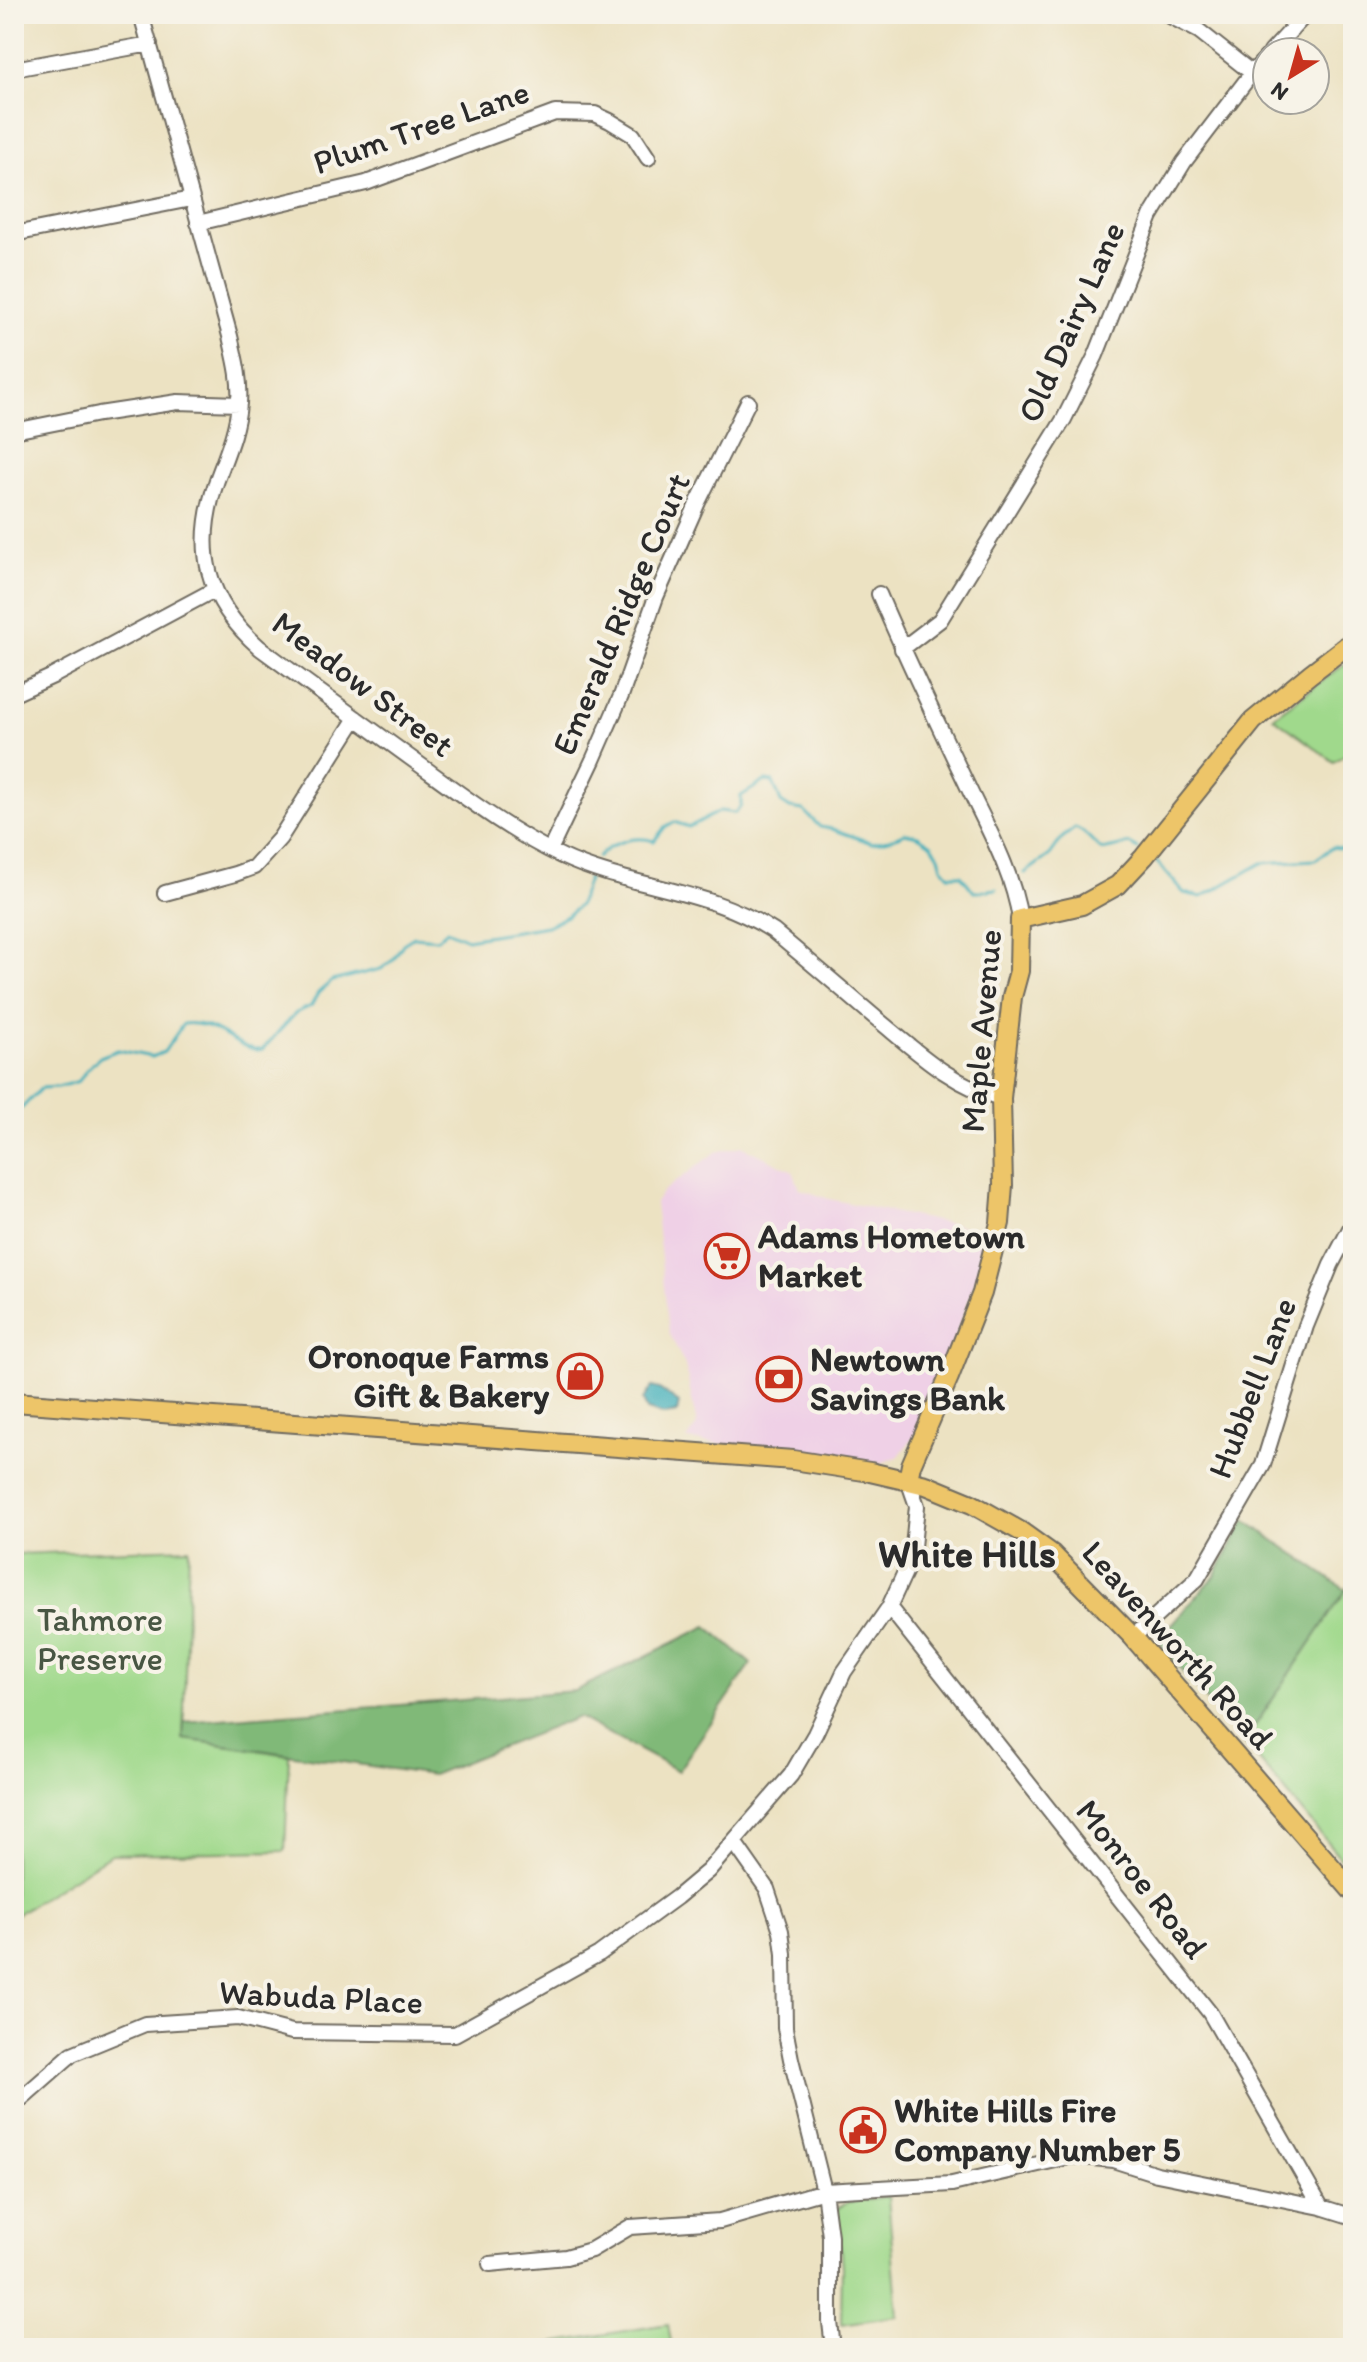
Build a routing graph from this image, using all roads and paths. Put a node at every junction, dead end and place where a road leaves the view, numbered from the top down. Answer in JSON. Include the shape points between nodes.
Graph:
{"nodes":[{"id":1,"x":141,"y":14,"type":"edge"},
{"id":2,"x":1166,"y":14,"type":"edge"},
{"id":3,"x":1306,"y":14,"type":"edge"},
{"id":4,"x":1286,"y":36,"type":"edge"},
{"id":5,"x":150,"y":44,"type":"junction"},
{"id":6,"x":14,"y":69,"type":"edge"},
{"id":7,"x":1251,"y":72,"type":"edge"},
{"id":8,"x":1251,"y":74,"type":"edge"},
{"id":9,"x":648,"y":158,"type":"dead end"},
{"id":10,"x":191,"y":199,"type":"junction"},
{"id":11,"x":198,"y":223,"type":"junction"},
{"id":12,"x":14,"y":234,"type":"edge"},
{"id":13,"x":748,"y":402,"type":"dead end"},
{"id":14,"x":239,"y":404,"type":"junction"},
{"id":15,"x":14,"y":431,"type":"edge"},
{"id":16,"x":214,"y":590,"type":"junction"},
{"id":17,"x":879,"y":594,"type":"dead end"},
{"id":18,"x":1353,"y":641,"type":"edge"},
{"id":19,"x":902,"y":649,"type":"junction"},
{"id":20,"x":14,"y":694,"type":"edge"},
{"id":21,"x":356,"y":718,"type":"junction"},
{"id":22,"x":550,"y":850,"type":"junction"},
{"id":23,"x":165,"y":893,"type":"dead end"},
{"id":24,"x":1020,"y":919,"type":"junction"},
{"id":25,"x":1001,"y":1098,"type":"junction"},
{"id":26,"x":1353,"y":1223,"type":"edge"},
{"id":27,"x":14,"y":1402,"type":"edge"},
{"id":28,"x":908,"y":1480,"type":"junction"},
{"id":29,"x":889,"y":1607,"type":"junction"},
{"id":30,"x":1133,"y":1637,"type":"junction"},
{"id":31,"x":734,"y":1842,"type":"junction"},
{"id":32,"x":1353,"y":1892,"type":"edge"},
{"id":33,"x":14,"y":2105,"type":"edge"},
{"id":34,"x":824,"y":2191,"type":"junction"},
{"id":35,"x":1321,"y":2207,"type":"junction"},
{"id":36,"x":1353,"y":2217,"type":"edge"},
{"id":37,"x":490,"y":2264,"type":"dead end"},
{"id":38,"x":833,"y":2348,"type":"edge"}],
"edges":[{"from":1,"to":5,"type":"street","name":"Meadow Street"},
{"from":2,"to":7,"type":"street","via":[[1199,31]]},
{"from":3,"to":4,"type":"street"},
{"from":5,"to":6,"type":"street"},
{"from":5,"to":10,"type":"street","name":"Meadow Street"},
{"from":8,"to":19,"type":"street","name":"Old Dairy Lane","via":[[1184,162],[1151,216],[1096,355],[1064,419],[940,620]]},
{"from":9,"to":11,"type":"street","name":"Plum Tree Lane","via":[[633,135],[610,121],[595,114],[555,113],[366,183]]},
{"from":10,"to":11,"type":"street","name":"Meadow Street"},
{"from":10,"to":12,"type":"street"},
{"from":11,"to":14,"type":"street","name":"Meadow Street","via":[[236,362]]},
{"from":13,"to":22,"type":"street","name":"Emerald Ridge Court","via":[[697,503],[621,696]]},
{"from":14,"to":15,"type":"street","via":[[178,402]]},
{"from":14,"to":16,"type":"street","name":"Meadow Street","via":[[206,521],[206,556]]},
{"from":16,"to":20,"type":"street"},
{"from":16,"to":21,"type":"street","name":"Meadow Street","via":[[247,637]]},
{"from":17,"to":19,"type":"street"},
{"from":18,"to":24,"type":"main road","name":"Maple Avenue","via":[[1253,721],[1118,885],[1082,905]]},
{"from":19,"to":24,"type":"street","via":[[1003,861]]},
{"from":21,"to":22,"type":"street","name":"Meadow Street","via":[[494,818]]},
{"from":21,"to":23,"type":"street","via":[[280,838],[254,867]]},
{"from":22,"to":25,"type":"street","name":"Meadow Street","via":[[752,917],[945,1073]]},
{"from":24,"to":25,"type":"main road","name":"Maple Avenue","via":[[1019,971]]},
{"from":25,"to":28,"type":"main road","name":"Maple Avenue","via":[[1003,1185],[991,1260]]},
{"from":26,"to":30,"type":"street","name":"Hubbell Lane","via":[[1306,1326],[1263,1465],[1197,1579]]},
{"from":27,"to":28,"type":"main road","name":"Leavenworth Road","via":[[793,1460]]},
{"from":28,"to":29,"type":"street","name":"Wabuda Place","via":[[917,1506],[912,1557]]},
{"from":28,"to":30,"type":"main road","name":"Leavenworth Road","via":[[972,1504],[1020,1531],[1052,1554]]},
{"from":29,"to":31,"type":"street","name":"Wabuda Place","via":[[844,1672],[791,1775]]},
{"from":29,"to":35,"type":"street","name":"Monroe Road","via":[[1210,2013]]},
{"from":30,"to":32,"type":"main road","name":"Leavenworth Road"},
{"from":31,"to":33,"type":"street","name":"Wabuda Place","via":[[708,1871],[599,1954],[455,2034],[292,2032],[238,2018],[145,2024],[72,2054]]},
{"from":31,"to":34,"type":"street","via":[[767,1889],[781,1931],[785,2028]]},
{"from":34,"to":35,"type":"street","via":[[952,2184],[1073,2156],[1113,2160]]},
{"from":34,"to":37,"type":"street","via":[[720,2221],[630,2227],[591,2250],[566,2257]]},
{"from":34,"to":38,"type":"street"},
{"from":35,"to":36,"type":"street"}]}
